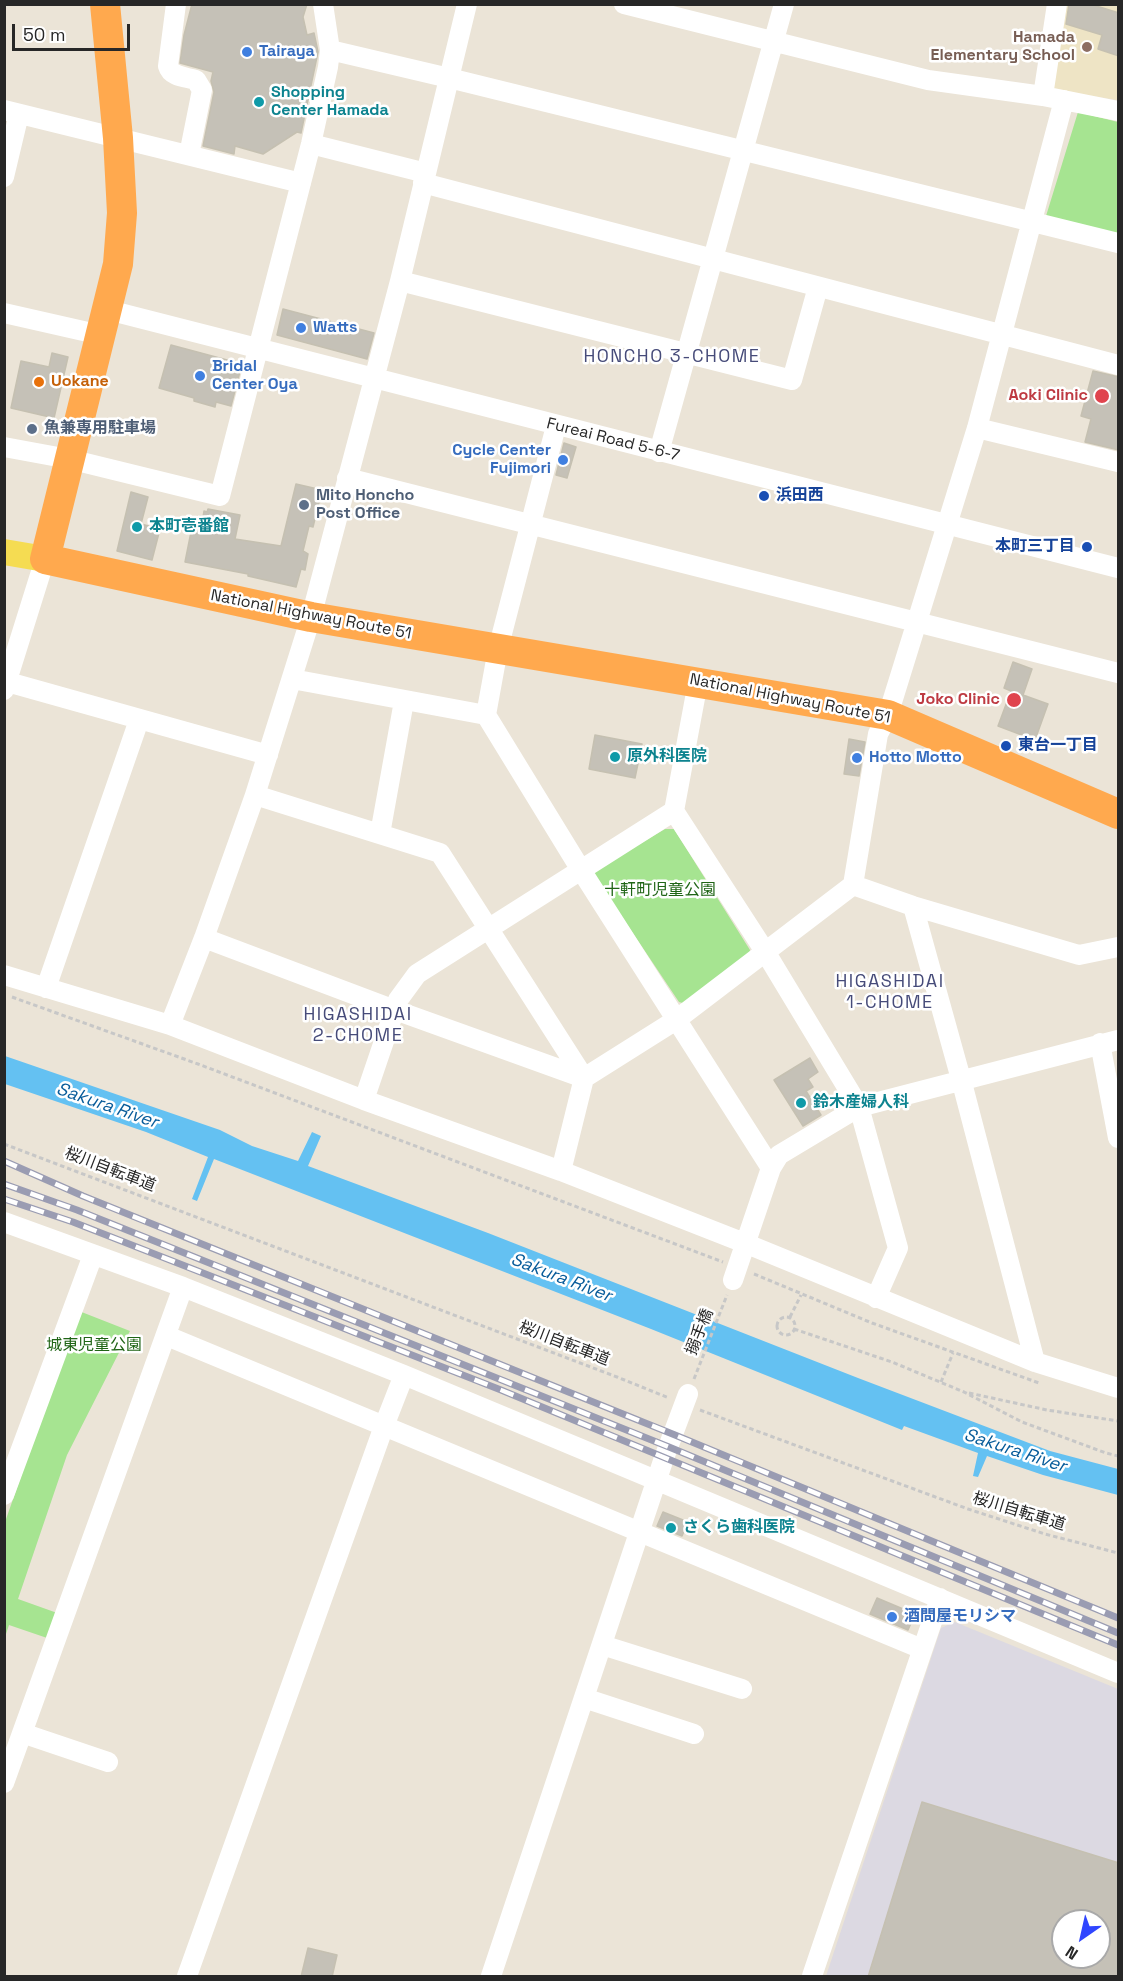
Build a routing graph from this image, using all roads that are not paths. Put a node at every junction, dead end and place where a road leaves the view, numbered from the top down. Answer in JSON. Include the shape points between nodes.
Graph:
{"nodes":[{"id":1,"x":105,"y":4,"type":"edge"},
{"id":2,"x":176,"y":4,"type":"edge"},
{"id":3,"x":323,"y":4,"type":"edge"},
{"id":4,"x":467,"y":4,"type":"edge"},
{"id":5,"x":624,"y":4,"type":"edge"},
{"id":6,"x":784,"y":4,"type":"edge"},
{"id":7,"x":1057,"y":4,"type":"edge"},
{"id":8,"x":774,"y":42,"type":"junction"},
{"id":9,"x":330,"y":50,"type":"junction"},
{"id":10,"x":449,"y":78,"type":"junction"},
{"id":11,"x":1043,"y":96,"type":"junction"},
{"id":12,"x":1064,"y":100,"type":"junction"},
{"id":13,"x":1119,"y":111,"type":"edge"},
{"id":14,"x":12,"y":112,"type":"edge"},
{"id":15,"x":118,"y":138,"type":"junction"},
{"id":16,"x":311,"y":144,"type":"junction"},
{"id":17,"x":743,"y":150,"type":"junction"},
{"id":18,"x":189,"y":155,"type":"junction"},
{"id":19,"x":4,"y":177,"type":"edge"},
{"id":20,"x":424,"y":178,"type":"junction"},
{"id":21,"x":302,"y":183,"type":"junction"},
{"id":22,"x":1032,"y":222,"type":"junction"},
{"id":23,"x":1119,"y":243,"type":"edge"},
{"id":24,"x":715,"y":259,"type":"junction"},
{"id":25,"x":400,"y":281,"type":"junction"},
{"id":26,"x":818,"y":287,"type":"junction"},
{"id":27,"x":4,"y":313,"type":"edge"},
{"id":28,"x":104,"y":322,"type":"junction"},
{"id":29,"x":1002,"y":334,"type":"junction"},
{"id":30,"x":258,"y":348,"type":"junction"},
{"id":31,"x":688,"y":353,"type":"junction"},
{"id":32,"x":1119,"y":365,"type":"edge"},
{"id":33,"x":373,"y":379,"type":"junction"},
{"id":34,"x":556,"y":426,"type":"junction"},
{"id":35,"x":977,"y":428,"type":"junction"},
{"id":36,"x":4,"y":447,"type":"edge"},
{"id":37,"x":659,"y":452,"type":"junction"},
{"id":38,"x":69,"y":459,"type":"junction"},
{"id":39,"x":1119,"y":462,"type":"edge"},
{"id":40,"x":347,"y":478,"type":"junction"},
{"id":41,"x":529,"y":525,"type":"junction"},
{"id":42,"x":947,"y":525,"type":"junction"},
{"id":43,"x":4,"y":552,"type":"edge"},
{"id":44,"x":45,"y":559,"type":"junction"},
{"id":45,"x":1119,"y":568,"type":"edge"},
{"id":46,"x":311,"y":617,"type":"junction"},
{"id":47,"x":916,"y":623,"type":"junction"},
{"id":48,"x":498,"y":649,"type":"junction"},
{"id":49,"x":1119,"y":673,"type":"edge"},
{"id":50,"x":292,"y":680,"type":"junction"},
{"id":51,"x":698,"y":681,"type":"junction"},
{"id":52,"x":5,"y":684,"type":"edge"},
{"id":53,"x":404,"y":701,"type":"junction"},
{"id":54,"x":486,"y":715,"type":"junction"},
{"id":55,"x":888,"y":715,"type":"junction"},
{"id":56,"x":139,"y":720,"type":"junction"},
{"id":57,"x":268,"y":755,"type":"junction"},
{"id":58,"x":255,"y":795,"type":"junction"},
{"id":59,"x":674,"y":811,"type":"junction"},
{"id":60,"x":1119,"y":814,"type":"edge"},
{"id":61,"x":380,"y":834,"type":"junction"},
{"id":62,"x":581,"y":870,"type":"junction"},
{"id":63,"x":853,"y":885,"type":"junction"},
{"id":64,"x":913,"y":906,"type":"junction"},
{"id":65,"x":487,"y":928,"type":"junction"},
{"id":66,"x":204,"y":938,"type":"junction"},
{"id":67,"x":1119,"y":947,"type":"edge"},
{"id":68,"x":766,"y":953,"type":"junction"},
{"id":69,"x":4,"y":975,"type":"edge"},
{"id":70,"x":46,"y":988,"type":"junction"},
{"id":71,"x":395,"y":1010,"type":"junction"},
{"id":72,"x":676,"y":1020,"type":"junction"},
{"id":73,"x":170,"y":1025,"type":"junction"},
{"id":74,"x":1109,"y":1042,"type":"edge"},
{"id":75,"x":584,"y":1078,"type":"junction"},
{"id":76,"x":961,"y":1079,"type":"junction"},
{"id":77,"x":364,"y":1100,"type":"junction"},
{"id":78,"x":859,"y":1107,"type":"junction"},
{"id":79,"x":1119,"y":1138,"type":"edge"},
{"id":80,"x":771,"y":1168,"type":"junction"},
{"id":81,"x":561,"y":1171,"type":"junction"},
{"id":82,"x":4,"y":1222,"type":"edge"},
{"id":83,"x":747,"y":1244,"type":"junction"},
{"id":84,"x":93,"y":1255,"type":"junction"},
{"id":85,"x":736,"y":1274,"type":"road end"},
{"id":86,"x":183,"y":1287,"type":"junction"},
{"id":87,"x":876,"y":1298,"type":"junction"},
{"id":88,"x":167,"y":1336,"type":"junction"},
{"id":89,"x":1035,"y":1362,"type":"junction"},
{"id":90,"x":404,"y":1375,"type":"junction"},
{"id":91,"x":1119,"y":1388,"type":"edge"},
{"id":92,"x":686,"y":1399,"type":"road end"},
{"id":93,"x":384,"y":1426,"type":"junction"},
{"id":94,"x":657,"y":1480,"type":"junction"},
{"id":95,"x":4,"y":1495,"type":"edge"},
{"id":96,"x":640,"y":1533,"type":"junction"},
{"id":97,"x":940,"y":1598,"type":"junction"},
{"id":98,"x":602,"y":1645,"type":"junction"},
{"id":99,"x":922,"y":1649,"type":"junction"},
{"id":100,"x":1119,"y":1673,"type":"edge"},
{"id":101,"x":742,"y":1689,"type":"dead end"},
{"id":102,"x":584,"y":1698,"type":"junction"},
{"id":103,"x":22,"y":1733,"type":"junction"},
{"id":104,"x":694,"y":1734,"type":"dead end"},
{"id":105,"x":108,"y":1762,"type":"dead end"},
{"id":106,"x":4,"y":1783,"type":"edge"},
{"id":107,"x":186,"y":1977,"type":"edge"},
{"id":108,"x":491,"y":1977,"type":"edge"},
{"id":109,"x":812,"y":1977,"type":"edge"}],
"edges":[{"from":1,"to":15,"type":"highway"},
{"from":2,"to":18,"type":"street","via":[[169,71],[196,80],[202,90]]},
{"from":3,"to":9,"type":"street"},
{"from":4,"to":10,"type":"street"},
{"from":5,"to":8,"type":"street"},
{"from":6,"to":8,"type":"street"},
{"from":7,"to":11,"type":"street"},
{"from":8,"to":11,"type":"street","via":[[928,80]]},
{"from":8,"to":17,"type":"street"},
{"from":9,"to":10,"type":"street"},
{"from":9,"to":16,"type":"street"},
{"from":10,"to":17,"type":"street"},
{"from":10,"to":20,"type":"street"},
{"from":11,"to":12,"type":"street"},
{"from":12,"to":13,"type":"street"},
{"from":12,"to":22,"type":"street"},
{"from":14,"to":15,"type":"street"},
{"from":14,"to":19,"type":"street"},
{"from":15,"to":18,"type":"street"},
{"from":15,"to":28,"type":"highway","via":[[122,213],[118,264]]},
{"from":16,"to":20,"type":"street"},
{"from":16,"to":21,"type":"street"},
{"from":17,"to":22,"type":"street"},
{"from":17,"to":24,"type":"street"},
{"from":18,"to":21,"type":"street"},
{"from":20,"to":24,"type":"street"},
{"from":20,"to":25,"type":"street"},
{"from":21,"to":30,"type":"street"},
{"from":22,"to":23,"type":"street"},
{"from":22,"to":29,"type":"street"},
{"from":24,"to":26,"type":"street"},
{"from":24,"to":31,"type":"street"},
{"from":25,"to":31,"type":"street"},
{"from":25,"to":33,"type":"street"},
{"from":26,"to":29,"type":"street"},
{"from":26,"to":31,"type":"street","via":[[792,380]]},
{"from":27,"to":28,"type":"street","name":"Fureai Road 5-6-7"},
{"from":28,"to":30,"type":"street","name":"Fureai Road 5-6-7"},
{"from":28,"to":38,"type":"highway"},
{"from":29,"to":32,"type":"street"},
{"from":29,"to":35,"type":"street"},
{"from":30,"to":33,"type":"street","name":"Fureai Road 5-6-7"},
{"from":30,"to":38,"type":"street","via":[[220,496]]},
{"from":31,"to":37,"type":"street"},
{"from":33,"to":34,"type":"street","name":"Fureai Road 5-6-7"},
{"from":33,"to":40,"type":"street"},
{"from":34,"to":37,"type":"street","name":"Fureai Road 5-6-7"},
{"from":34,"to":41,"type":"street"},
{"from":35,"to":39,"type":"street"},
{"from":35,"to":42,"type":"street"},
{"from":36,"to":38,"type":"street"},
{"from":37,"to":42,"type":"street","name":"Fureai Road 5-6-7"},
{"from":38,"to":44,"type":"highway"},
{"from":40,"to":41,"type":"street"},
{"from":40,"to":46,"type":"street"},
{"from":41,"to":47,"type":"street"},
{"from":41,"to":48,"type":"street"},
{"from":42,"to":45,"type":"street","name":"Fureai Road 5-6-7"},
{"from":42,"to":47,"type":"street"},
{"from":43,"to":44,"type":"main road"},
{"from":44,"to":46,"type":"highway","name":"National Highway Route 51"},
{"from":44,"to":52,"type":"street"},
{"from":46,"to":48,"type":"highway","name":"National Highway Route 51"},
{"from":46,"to":50,"type":"street"},
{"from":47,"to":49,"type":"street"},
{"from":47,"to":55,"type":"street"},
{"from":48,"to":51,"type":"highway","name":"National Highway Route 51"},
{"from":48,"to":54,"type":"street"},
{"from":50,"to":53,"type":"street"},
{"from":50,"to":57,"type":"street"},
{"from":51,"to":55,"type":"highway","name":"National Highway Route 51"},
{"from":51,"to":59,"type":"street"},
{"from":52,"to":56,"type":"street"},
{"from":53,"to":54,"type":"street"},
{"from":53,"to":61,"type":"street"},
{"from":54,"to":62,"type":"street"},
{"from":55,"to":60,"type":"highway","name":"National Highway Route 51"},
{"from":55,"to":63,"type":"street","via":[[878,734]]},
{"from":56,"to":57,"type":"street"},
{"from":56,"to":70,"type":"street"},
{"from":57,"to":58,"type":"street"},
{"from":58,"to":61,"type":"street"},
{"from":58,"to":66,"type":"street"},
{"from":59,"to":62,"type":"street"},
{"from":59,"to":68,"type":"street"},
{"from":61,"to":65,"type":"street","via":[[440,853]]},
{"from":62,"to":65,"type":"street"},
{"from":62,"to":72,"type":"street"},
{"from":63,"to":64,"type":"street"},
{"from":63,"to":68,"type":"street"},
{"from":64,"to":67,"type":"street","via":[[1079,955]]},
{"from":64,"to":76,"type":"street"},
{"from":65,"to":71,"type":"street","via":[[417,974]]},
{"from":65,"to":75,"type":"street"},
{"from":66,"to":71,"type":"street"},
{"from":66,"to":73,"type":"street"},
{"from":68,"to":72,"type":"street"},
{"from":68,"to":78,"type":"street"},
{"from":69,"to":70,"type":"street"},
{"from":70,"to":73,"type":"street"},
{"from":71,"to":75,"type":"street"},
{"from":71,"to":77,"type":"street"},
{"from":72,"to":75,"type":"street"},
{"from":72,"to":80,"type":"street"},
{"from":73,"to":77,"type":"street"},
{"from":74,"to":76,"type":"street"},
{"from":74,"to":79,"type":"street"},
{"from":75,"to":81,"type":"street"},
{"from":76,"to":78,"type":"street"},
{"from":76,"to":89,"type":"street"},
{"from":77,"to":81,"type":"street"},
{"from":78,"to":80,"type":"street","via":[[779,1155]]},
{"from":78,"to":87,"type":"street","via":[[898,1248]]},
{"from":80,"to":83,"type":"street"},
{"from":81,"to":83,"type":"street"},
{"from":82,"to":84,"type":"street"},
{"from":83,"to":85,"type":"street"},
{"from":83,"to":87,"type":"street"},
{"from":84,"to":86,"type":"street"},
{"from":84,"to":95,"type":"street"},
{"from":86,"to":88,"type":"street"},
{"from":86,"to":90,"type":"street"},
{"from":87,"to":89,"type":"street"},
{"from":88,"to":93,"type":"street"},
{"from":88,"to":103,"type":"street"},
{"from":89,"to":91,"type":"street"},
{"from":90,"to":93,"type":"street"},
{"from":90,"to":94,"type":"street"},
{"from":92,"to":94,"type":"street"},
{"from":93,"to":96,"type":"street"},
{"from":93,"to":107,"type":"street"},
{"from":94,"to":96,"type":"street"},
{"from":94,"to":97,"type":"street"},
{"from":96,"to":98,"type":"street"},
{"from":96,"to":99,"type":"street"},
{"from":97,"to":99,"type":"street"},
{"from":97,"to":100,"type":"street"},
{"from":98,"to":101,"type":"street"},
{"from":98,"to":102,"type":"street"},
{"from":99,"to":109,"type":"street"},
{"from":102,"to":104,"type":"street"},
{"from":102,"to":108,"type":"street"},
{"from":103,"to":105,"type":"street"},
{"from":103,"to":106,"type":"street"}]}
